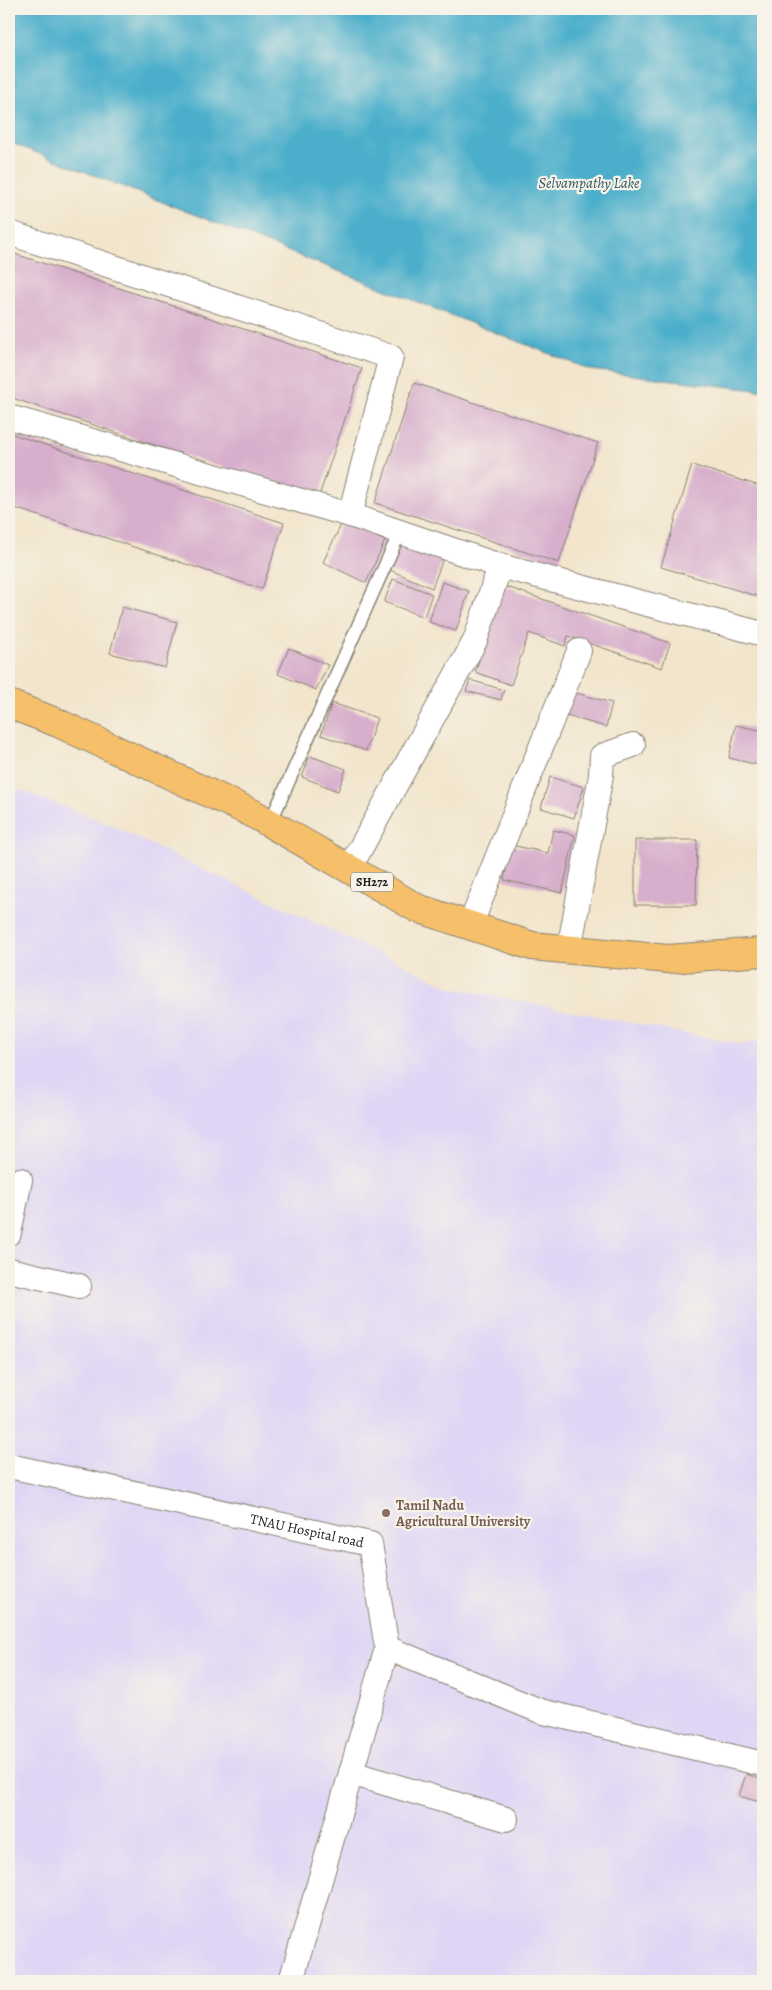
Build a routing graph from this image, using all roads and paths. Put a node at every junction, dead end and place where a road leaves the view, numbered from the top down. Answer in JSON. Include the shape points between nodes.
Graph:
{"nodes":[{"id":1,"x":9,"y":233,"type":"edge"},
{"id":2,"x":9,"y":417,"type":"edge"},
{"id":3,"x":350,"y":515,"type":"junction"},
{"id":4,"x":400,"y":532,"type":"junction"},
{"id":5,"x":500,"y":566,"type":"junction"},
{"id":6,"x":763,"y":634,"type":"edge"},
{"id":7,"x":578,"y":651,"type":"dead end"},
{"id":8,"x":9,"y":704,"type":"edge"},
{"id":9,"x":633,"y":745,"type":"dead end"},
{"id":10,"x":270,"y":823,"type":"junction"},
{"id":11,"x":349,"y":869,"type":"junction"},
{"id":12,"x":470,"y":926,"type":"junction"},
{"id":13,"x":569,"y":950,"type":"junction"},
{"id":14,"x":763,"y":952,"type":"edge"},
{"id":15,"x":20,"y":1180,"type":"dead end"},
{"id":16,"x":9,"y":1233,"type":"edge"},
{"id":17,"x":9,"y":1270,"type":"edge"},
{"id":18,"x":79,"y":1286,"type":"dead end"},
{"id":19,"x":9,"y":1466,"type":"edge"},
{"id":20,"x":387,"y":1648,"type":"junction"},
{"id":21,"x":763,"y":1764,"type":"edge"},
{"id":22,"x":351,"y":1774,"type":"junction"},
{"id":23,"x":506,"y":1819,"type":"dead end"},
{"id":24,"x":291,"y":1981,"type":"edge"}],
"edges":[{"from":1,"to":3,"type":"street","via":[[391,356]]},
{"from":2,"to":3,"type":"street"},
{"from":3,"to":4,"type":"street"},
{"from":4,"to":5,"type":"street"},
{"from":4,"to":10,"type":"lane"},
{"from":5,"to":6,"type":"street"},
{"from":5,"to":11,"type":"street","via":[[475,641]]},
{"from":7,"to":12,"type":"street"},
{"from":8,"to":10,"type":"main road","number":"SH272","via":[[58,723]]},
{"from":9,"to":13,"type":"street","via":[[602,756]]},
{"from":10,"to":11,"type":"main road","number":"SH272"},
{"from":11,"to":12,"type":"main road","number":"SH272","via":[[417,908]]},
{"from":12,"to":13,"type":"main road","number":"SH272","via":[[532,946]]},
{"from":13,"to":14,"type":"main road","number":"SH272","via":[[668,959]]},
{"from":15,"to":16,"type":"street"},
{"from":17,"to":18,"type":"street"},
{"from":19,"to":20,"type":"street","name":"TNAU Hospital road","via":[[370,1544]]},
{"from":20,"to":21,"type":"street","via":[[540,1711]]},
{"from":20,"to":22,"type":"street","name":"TNAU Hospital road"},
{"from":22,"to":23,"type":"street"},
{"from":22,"to":24,"type":"street","name":"TNAU Hospital road"}]}
